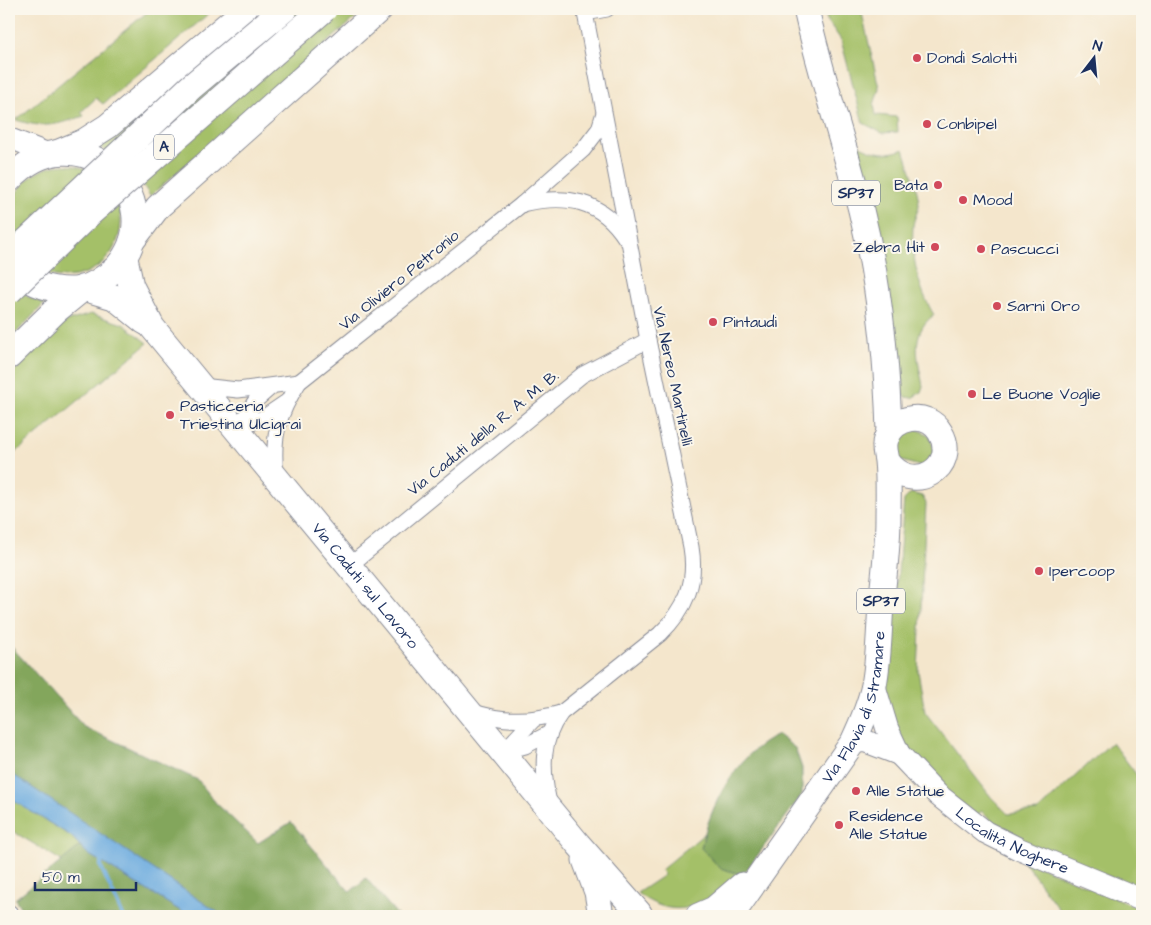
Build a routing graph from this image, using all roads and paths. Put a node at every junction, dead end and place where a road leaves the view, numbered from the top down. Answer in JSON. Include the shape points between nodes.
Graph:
{"nodes":[{"id":1,"x":246,"y":9,"type":"edge"},
{"id":2,"x":284,"y":9,"type":"edge"},
{"id":3,"x":324,"y":9,"type":"edge"},
{"id":4,"x":380,"y":9,"type":"edge"},
{"id":5,"x":607,"y":9,"type":"edge"},
{"id":6,"x":806,"y":9,"type":"edge"},
{"id":7,"x":603,"y":114,"type":"junction"},
{"id":8,"x":9,"y":138,"type":"edge"},
{"id":9,"x":55,"y":153,"type":"junction"},
{"id":10,"x":9,"y":180,"type":"edge"},
{"id":11,"x":521,"y":204,"type":"junction"},
{"id":12,"x":629,"y":244,"type":"junction"},
{"id":13,"x":128,"y":249,"type":"junction"},
{"id":14,"x":9,"y":260,"type":"edge"},
{"id":15,"x":83,"y":288,"type":"junction"},
{"id":16,"x":9,"y":290,"type":"edge"},
{"id":17,"x":152,"y":327,"type":"junction"},
{"id":18,"x":648,"y":340,"type":"junction"},
{"id":19,"x":9,"y":356,"type":"edge"},
{"id":20,"x":888,"y":380,"type":"junction"},
{"id":21,"x":299,"y":382,"type":"junction"},
{"id":22,"x":201,"y":386,"type":"junction"},
{"id":23,"x":271,"y":387,"type":"junction"},
{"id":24,"x":286,"y":402,"type":"junction"},
{"id":25,"x":914,"y":418,"type":"junction"},
{"id":26,"x":237,"y":429,"type":"junction"},
{"id":27,"x":889,"y":432,"type":"junction"},
{"id":28,"x":887,"y":461,"type":"junction"},
{"id":29,"x":276,"y":477,"type":"junction"},
{"id":30,"x":910,"y":478,"type":"junction"},
{"id":31,"x":888,"y":516,"type":"junction"},
{"id":32,"x":349,"y":566,"type":"junction"},
{"id":33,"x":874,"y":685,"type":"junction"},
{"id":34,"x":468,"y":710,"type":"junction"},
{"id":35,"x":560,"y":713,"type":"junction"},
{"id":36,"x":534,"y":719,"type":"junction"},
{"id":37,"x":548,"y":734,"type":"junction"},
{"id":38,"x":853,"y":742,"type":"junction"},
{"id":39,"x":503,"y":752,"type":"junction"},
{"id":40,"x":899,"y":754,"type":"junction"},
{"id":41,"x":551,"y":810,"type":"junction"},
{"id":42,"x":578,"y":844,"type":"junction"},
{"id":43,"x":776,"y":852,"type":"junction"},
{"id":44,"x":1142,"y":900,"type":"edge"},
{"id":45,"x":9,"y":912,"type":"edge"},
{"id":46,"x":634,"y":915,"type":"edge"},
{"id":47,"x":12,"y":916,"type":"edge"},
{"id":48,"x":601,"y":916,"type":"edge"},
{"id":49,"x":698,"y":916,"type":"edge"},
{"id":50,"x":731,"y":916,"type":"edge"}],
"edges":[{"from":1,"to":9,"type":"main road","via":[[108,126],[83,142]]},
{"from":2,"to":14,"type":"highway","number":"A","bridge":true,"via":[[191,87]]},
{"from":3,"to":16,"type":"highway","number":"A","bridge":true,"via":[[98,206]]},
{"from":4,"to":13,"type":"main road","via":[[158,207]]},
{"from":5,"to":7,"type":"street","name":"Via Nereo Martinelli","via":[[585,13]]},
{"from":6,"to":20,"type":"main road","name":"Via Flavia di Stramare","number":"SP37","via":[[863,219],[874,270]]},
{"from":7,"to":11,"type":"street","name":"Via Oliviero Petronio","via":[[600,129],[593,140]]},
{"from":7,"to":12,"type":"street","name":"Via Nereo Martinelli"},
{"from":8,"to":9,"type":"street"},
{"from":9,"to":10,"type":"main road","via":[[40,156],[21,167]]},
{"from":9,"to":13,"type":"main road","name":"Via Caduti sul Lavoro","via":[[80,153],[101,162],[122,182],[131,200],[135,220]]},
{"from":11,"to":12,"type":"street","via":[[559,199],[584,203],[604,213],[618,226]]},
{"from":11,"to":21,"type":"street","name":"Via Oliviero Petronio"},
{"from":12,"to":18,"type":"street","name":"Via Nereo Martinelli"},
{"from":13,"to":15,"type":"main road","via":[[109,275]]},
{"from":13,"to":17,"type":"main road","name":"Via Caduti sul Lavoro","via":[[130,286]]},
{"from":14,"to":15,"type":"main road","via":[[28,281],[52,290]]},
{"from":15,"to":17,"type":"main road","name":"Via Caduti sul Lavoro","via":[[114,297]]},
{"from":15,"to":19,"type":"highway"},
{"from":17,"to":22,"type":"main road","name":"Via Caduti sul Lavoro"},
{"from":18,"to":32,"type":"street","name":"Via Caduti della R. A. M. B.","via":[[582,375]]},
{"from":18,"to":35,"type":"street","name":"Via Nereo Martinelli","via":[[691,547],[691,586],[675,619],[660,634]]},
{"from":20,"to":25,"type":"main road","name":"Via Flavia di Stramare","number":"SP37","via":[[900,403]]},
{"from":20,"to":27,"type":"main road","name":"Via Flavia di Stramare","number":"SP37"},
{"from":21,"to":23,"type":"street","name":"Via Oliviero Petronio"},
{"from":21,"to":24,"type":"street","name":"Via Oliviero Petronio"},
{"from":22,"to":23,"type":"street","name":"Via Oliviero Petronio","via":[[238,390]]},
{"from":22,"to":26,"type":"main road","name":"Via Caduti sul Lavoro"},
{"from":23,"to":26,"type":"street","via":[[256,400]]},
{"from":24,"to":26,"type":"street","name":"Via Oliviero Petronio","via":[[263,418]]},
{"from":24,"to":29,"type":"street","name":"Via Oliviero Petronio","via":[[273,447]]},
{"from":25,"to":27,"type":"main road","via":[[895,425]]},
{"from":25,"to":30,"type":"main road","name":"Via Flavia di Stramare","number":"SP37","via":[[934,425],[944,441],[945,450],[937,468],[920,478]]},
{"from":26,"to":29,"type":"main road","name":"Via Caduti sul Lavoro"},
{"from":27,"to":28,"type":"main road","name":"Via Flavia di Stramare","number":"SP37","via":[[885,441]]},
{"from":28,"to":30,"type":"main road","via":[[900,475]]},
{"from":28,"to":31,"type":"main road","name":"Via Flavia di Stramare","number":"SP37"},
{"from":29,"to":32,"type":"main road","name":"Via Caduti sul Lavoro"},
{"from":30,"to":31,"type":"main road","name":"Via Flavia di Stramare","number":"SP37","via":[[896,492]]},
{"from":31,"to":33,"type":"main road","name":"Via Flavia di Stramare","number":"SP37"},
{"from":32,"to":34,"type":"main road","name":"Via Caduti sul Lavoro"},
{"from":33,"to":38,"type":"main road","name":"Via Flavia di Stramare","number":"SP37","via":[[865,717]]},
{"from":33,"to":40,"type":"main road","name":"Località Noghere"},
{"from":34,"to":36,"type":"street","name":"Via Nereo Martinelli","via":[[502,719]]},
{"from":34,"to":39,"type":"main road","name":"Via Caduti sul Lavoro"},
{"from":35,"to":36,"type":"street","name":"Via Nereo Martinelli"},
{"from":35,"to":37,"type":"street","name":"Via Nereo Martinelli"},
{"from":36,"to":39,"type":"street","name":"Via Nereo Martinelli"},
{"from":37,"to":39,"type":"street","via":[[525,746]]},
{"from":37,"to":41,"type":"street","name":"Via Nereo Martinelli","via":[[543,767]]},
{"from":38,"to":40,"type":"main road","name":"Località Noghere","via":[[865,741]]},
{"from":38,"to":43,"type":"main road","name":"Via Flavia di Stramare","number":"SP37"},
{"from":39,"to":41,"type":"main road","name":"Via Caduti sul Lavoro"},
{"from":40,"to":44,"type":"main road","name":"Località Noghere","via":[[938,794],[985,832],[1019,850]]},
{"from":41,"to":42,"type":"main road","name":"Via Caduti sul Lavoro"},
{"from":42,"to":46,"type":"main road","name":"Via Caduti sul Lavoro"},
{"from":42,"to":48,"type":"main road","name":"Via Caduti sul Lavoro","via":[[597,892]]},
{"from":43,"to":49,"type":"main road","name":"Via Flavia di Stramare","number":"SP37","via":[[714,909]]},
{"from":43,"to":50,"type":"main road","name":"Via Flavia di Stramare","number":"SP37"},
{"from":45,"to":47,"type":"street"}]}
